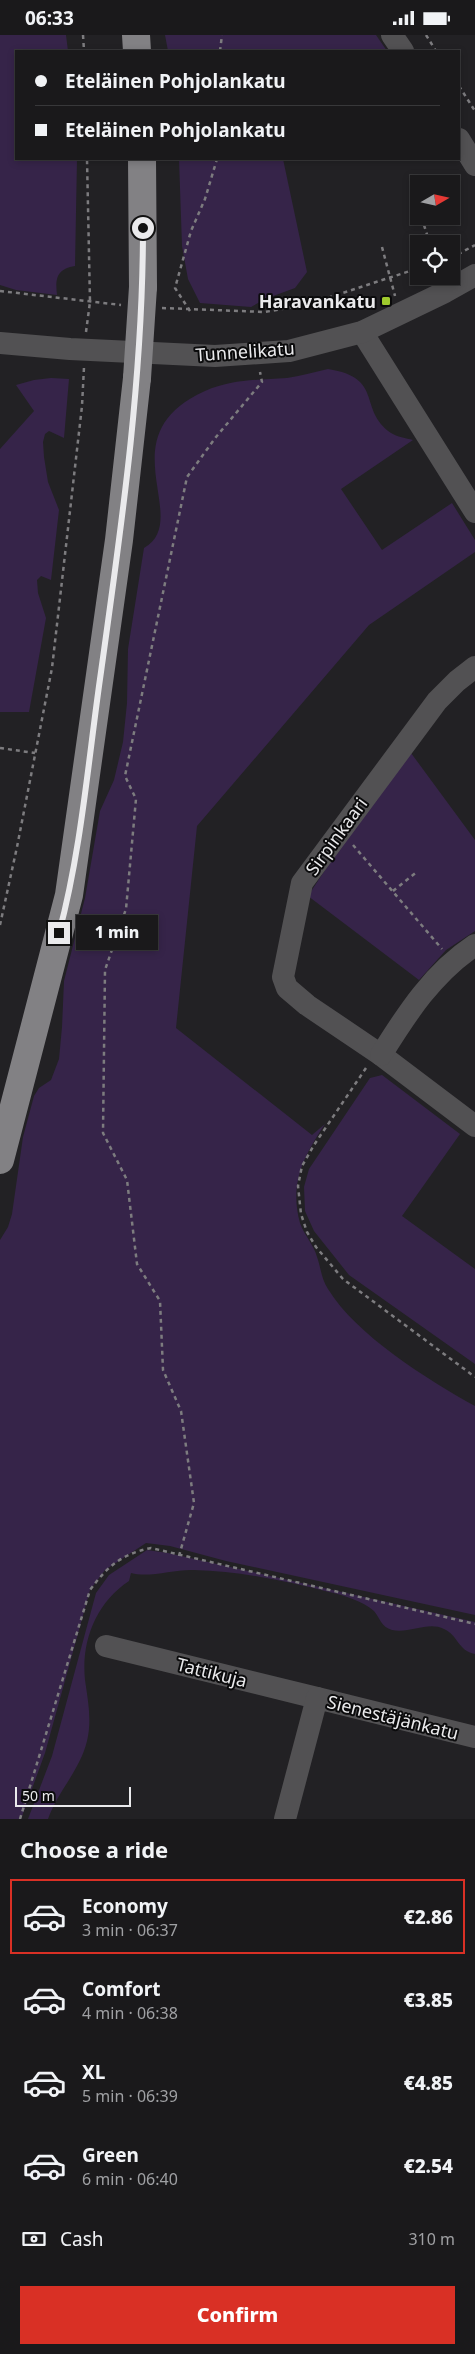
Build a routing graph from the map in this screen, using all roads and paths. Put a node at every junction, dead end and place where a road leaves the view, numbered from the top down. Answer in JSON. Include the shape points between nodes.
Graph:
{"nodes":[{"id":1,"x":83,"y":35,"type":"edge"},
{"id":2,"x":136,"y":35,"type":"edge"},
{"id":3,"x":222,"y":35,"type":"edge"},
{"id":4,"x":392,"y":35,"type":"edge"},
{"id":5,"x":426,"y":35,"type":"edge"},
{"id":6,"x":84,"y":50,"type":"edge"},
{"id":7,"x":137,"y":50,"type":"edge"},
{"id":8,"x":220,"y":50,"type":"edge"},
{"id":9,"x":402,"y":50,"type":"edge"},
{"id":10,"x":435,"y":50,"type":"edge"},
{"id":11,"x":460,"y":88,"type":"edge"},
{"id":12,"x":475,"y":111,"type":"edge"},
{"id":13,"x":460,"y":141,"type":"edge"},
{"id":14,"x":87,"y":160,"type":"edge"},
{"id":15,"x":142,"y":160,"type":"edge"},
{"id":16,"x":217,"y":160,"type":"edge"},
{"id":17,"x":475,"y":165,"type":"edge"},
{"id":18,"x":424,"y":225,"type":"dead end"},
{"id":19,"x":427,"y":235,"type":"edge"},
{"id":20,"x":475,"y":245,"type":"edge"},
{"id":21,"x":382,"y":247,"type":"dead end"},
{"id":22,"x":460,"y":253,"type":"edge"},
{"id":23,"x":410,"y":271,"type":"edge"},
{"id":24,"x":475,"y":275,"type":"edge"},
{"id":25,"x":390,"y":277,"type":"junction"},
{"id":26,"x":0,"y":291,"type":"edge"},
{"id":27,"x":136,"y":296,"type":"junction"},
{"id":28,"x":90,"y":302,"type":"junction"},
{"id":29,"x":160,"y":308,"type":"dead end"},
{"id":30,"x":190,"y":311,"type":"junction"},
{"id":31,"x":400,"y":314,"type":"junction"},
{"id":32,"x":362,"y":332,"type":"junction"},
{"id":33,"x":0,"y":343,"type":"edge"},
{"id":34,"x":84,"y":348,"type":"junction"},
{"id":35,"x":255,"y":354,"type":"junction"},
{"id":36,"x":475,"y":512,"type":"edge"},
{"id":37,"x":475,"y":667,"type":"edge"},
{"id":38,"x":0,"y":748,"type":"edge"},
{"id":39,"x":35,"y":753,"type":"junction"},
{"id":40,"x":338,"y":832,"type":"junction"},
{"id":41,"x":418,"y":871,"type":"dead end"},
{"id":42,"x":392,"y":891,"type":"junction"},
{"id":43,"x":0,"y":925,"type":"edge"},
{"id":44,"x":475,"y":945,"type":"edge"},
{"id":45,"x":453,"y":962,"type":"junction"},
{"id":46,"x":379,"y":1054,"type":"junction"},
{"id":47,"x":475,"y":1126,"type":"edge"},
{"id":48,"x":0,"y":1160,"type":"edge"},
{"id":49,"x":475,"y":1377,"type":"edge"},
{"id":50,"x":179,"y":1556,"type":"junction"},
{"id":51,"x":475,"y":1625,"type":"edge"},
{"id":52,"x":106,"y":1646,"type":"dead end"},
{"id":53,"x":317,"y":1698,"type":"junction"},
{"id":54,"x":475,"y":1737,"type":"edge"},
{"id":55,"x":20,"y":1819,"type":"edge"},
{"id":56,"x":285,"y":1819,"type":"edge"}],
"edges":[{"from":1,"to":6,"type":"path"},
{"from":2,"to":7,"type":"main road"},
{"from":3,"to":8,"type":"path"},
{"from":4,"to":9,"type":"street"},
{"from":5,"to":10,"type":"path"},
{"from":11,"to":12,"type":"path"},
{"from":13,"to":17,"type":"street"},
{"from":14,"to":28,"type":"path"},
{"from":15,"to":27,"type":"main road"},
{"from":16,"to":30,"type":"path","via":[[175,287]]},
{"from":18,"to":19,"type":"path"},
{"from":20,"to":22,"type":"path"},
{"from":21,"to":25,"type":"path"},
{"from":23,"to":25,"type":"path"},
{"from":24,"to":31,"type":"street","name":"Tunnelikatu"},
{"from":25,"to":30,"type":"path","via":[[309,304],[265,312]]},
{"from":25,"to":31,"type":"path"},
{"from":26,"to":28,"type":"path"},
{"from":27,"to":28,"type":"path"},
{"from":27,"to":48,"type":"main road","bridge":true,"via":[[137,378],[120,540],[69,895]]},
{"from":28,"to":34,"type":"path"},
{"from":29,"to":30,"type":"path"},
{"from":31,"to":32,"type":"street","name":"Tunnelikatu"},
{"from":32,"to":35,"type":"street","name":"Tunnelikatu","via":[[289,351]]},
{"from":32,"to":36,"type":"street"},
{"from":33,"to":34,"type":"street","name":"Tunnelikatu"},
{"from":34,"to":35,"type":"street","name":"Tunnelikatu","via":[[215,356]]},
{"from":34,"to":39,"type":"path","via":[[82,406],[52,668]]},
{"from":35,"to":50,"type":"path","via":[[262,382],[187,477],[125,776],[136,799],[126,909],[105,971],[103,1133],[127,1180],[137,1263],[160,1301],[164,1370],[181,1411],[194,1503]]},
{"from":37,"to":40,"type":"street","name":"Sirpinkaari","via":[[437,701]]},
{"from":38,"to":39,"type":"path"},
{"from":39,"to":43,"type":"path"},
{"from":40,"to":42,"type":"path","via":[[351,842]]},
{"from":40,"to":46,"type":"street","name":"Sirpinkaari","via":[[302,883],[283,977],[286,987],[306,1005]]},
{"from":41,"to":42,"type":"path"},
{"from":42,"to":45,"type":"path"},
{"from":44,"to":45,"type":"street"},
{"from":45,"to":46,"type":"street","via":[[411,1007]]},
{"from":46,"to":47,"type":"street","name":"Sirpinkaari"},
{"from":46,"to":49,"type":"path","via":[[302,1166],[298,1186],[301,1214],[316,1247],[343,1279]]},
{"from":50,"to":51,"type":"path"},
{"from":50,"to":55,"type":"path","via":[[151,1548],[139,1550],[105,1570],[90,1590]]},
{"from":52,"to":53,"type":"street","name":"Tattikuja"},
{"from":53,"to":54,"type":"street","name":"Sienestäjänkatu"},
{"from":53,"to":56,"type":"street","name":"Sienestäjänkatu"}]}
